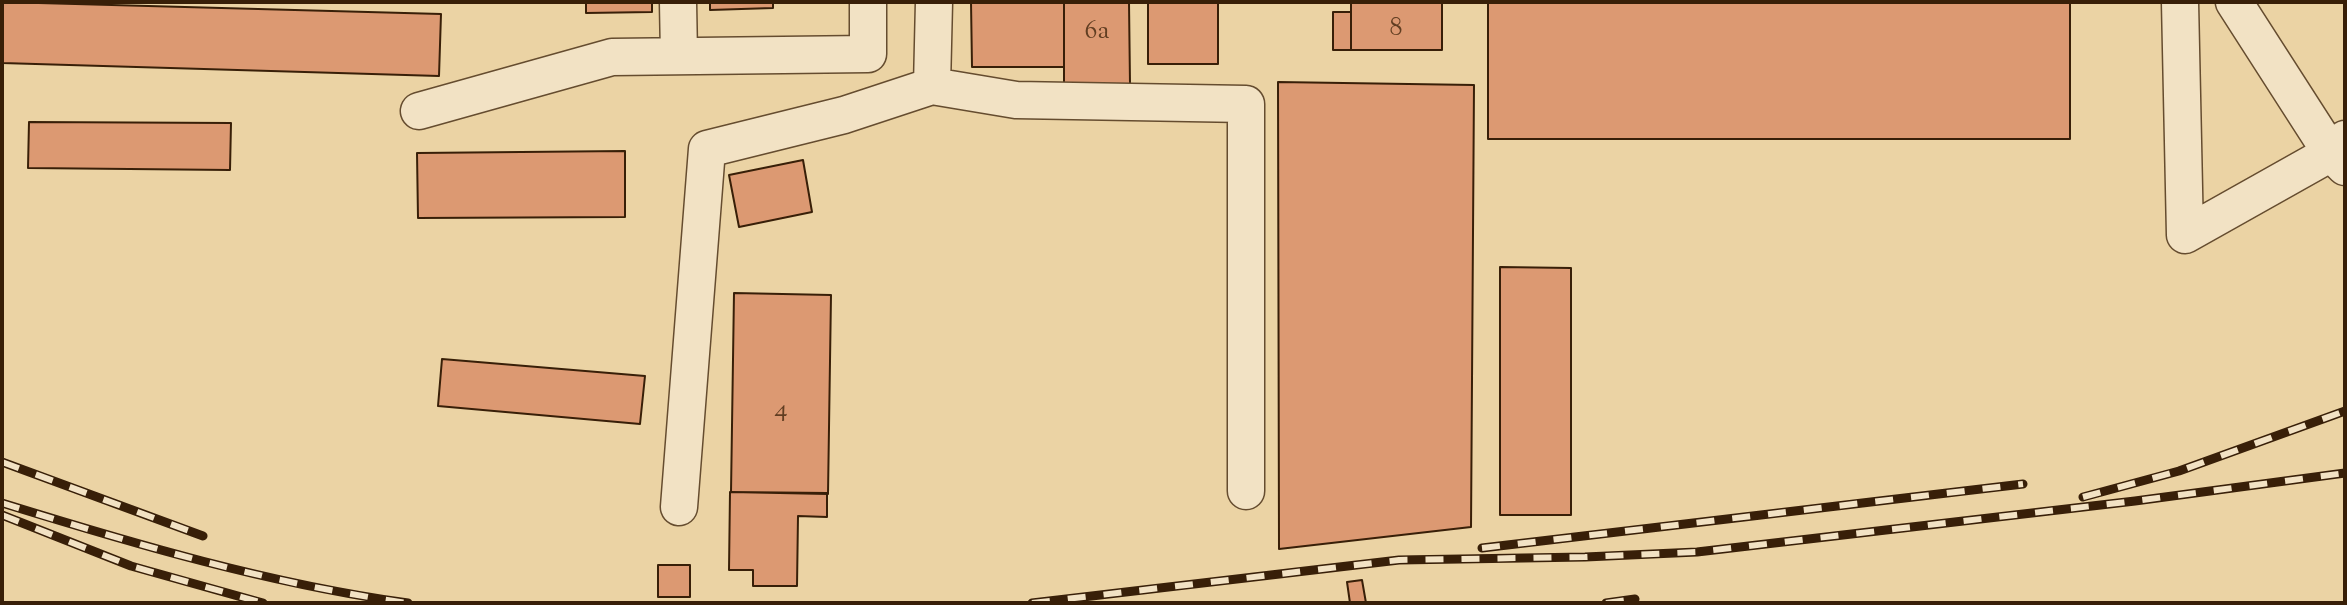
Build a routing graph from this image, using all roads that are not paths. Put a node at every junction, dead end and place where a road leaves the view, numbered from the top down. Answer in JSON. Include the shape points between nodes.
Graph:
{"nodes":[{"id":1,"x":678,"y":2,"type":"edge"},
{"id":2,"x":868,"y":2,"type":"edge"},
{"id":3,"x":934,"y":2,"type":"edge"},
{"id":4,"x":2180,"y":2,"type":"edge"},
{"id":5,"x":2234,"y":2,"type":"edge"},
{"id":6,"x":679,"y":56,"type":"junction"},
{"id":7,"x":932,"y":86,"type":"junction"},
{"id":8,"x":419,"y":111,"type":"dead end"},
{"id":9,"x":2340,"y":153,"type":"edge"},
{"id":10,"x":1246,"y":491,"type":"dead end"},
{"id":11,"x":679,"y":507,"type":"dead end"}],
"edges":[{"from":1,"to":6,"type":"lane"},
{"from":2,"to":6,"type":"lane","via":[[868,54]]},
{"from":3,"to":7,"type":"lane"},
{"from":4,"to":9,"type":"lane","via":[[2185,235]]},
{"from":5,"to":9,"type":"lane"},
{"from":6,"to":8,"type":"lane","via":[[612,57]]},
{"from":7,"to":10,"type":"lane","via":[[1016,100],[1246,104]]},
{"from":7,"to":11,"type":"lane","via":[[844,115],[707,149]]}]}
